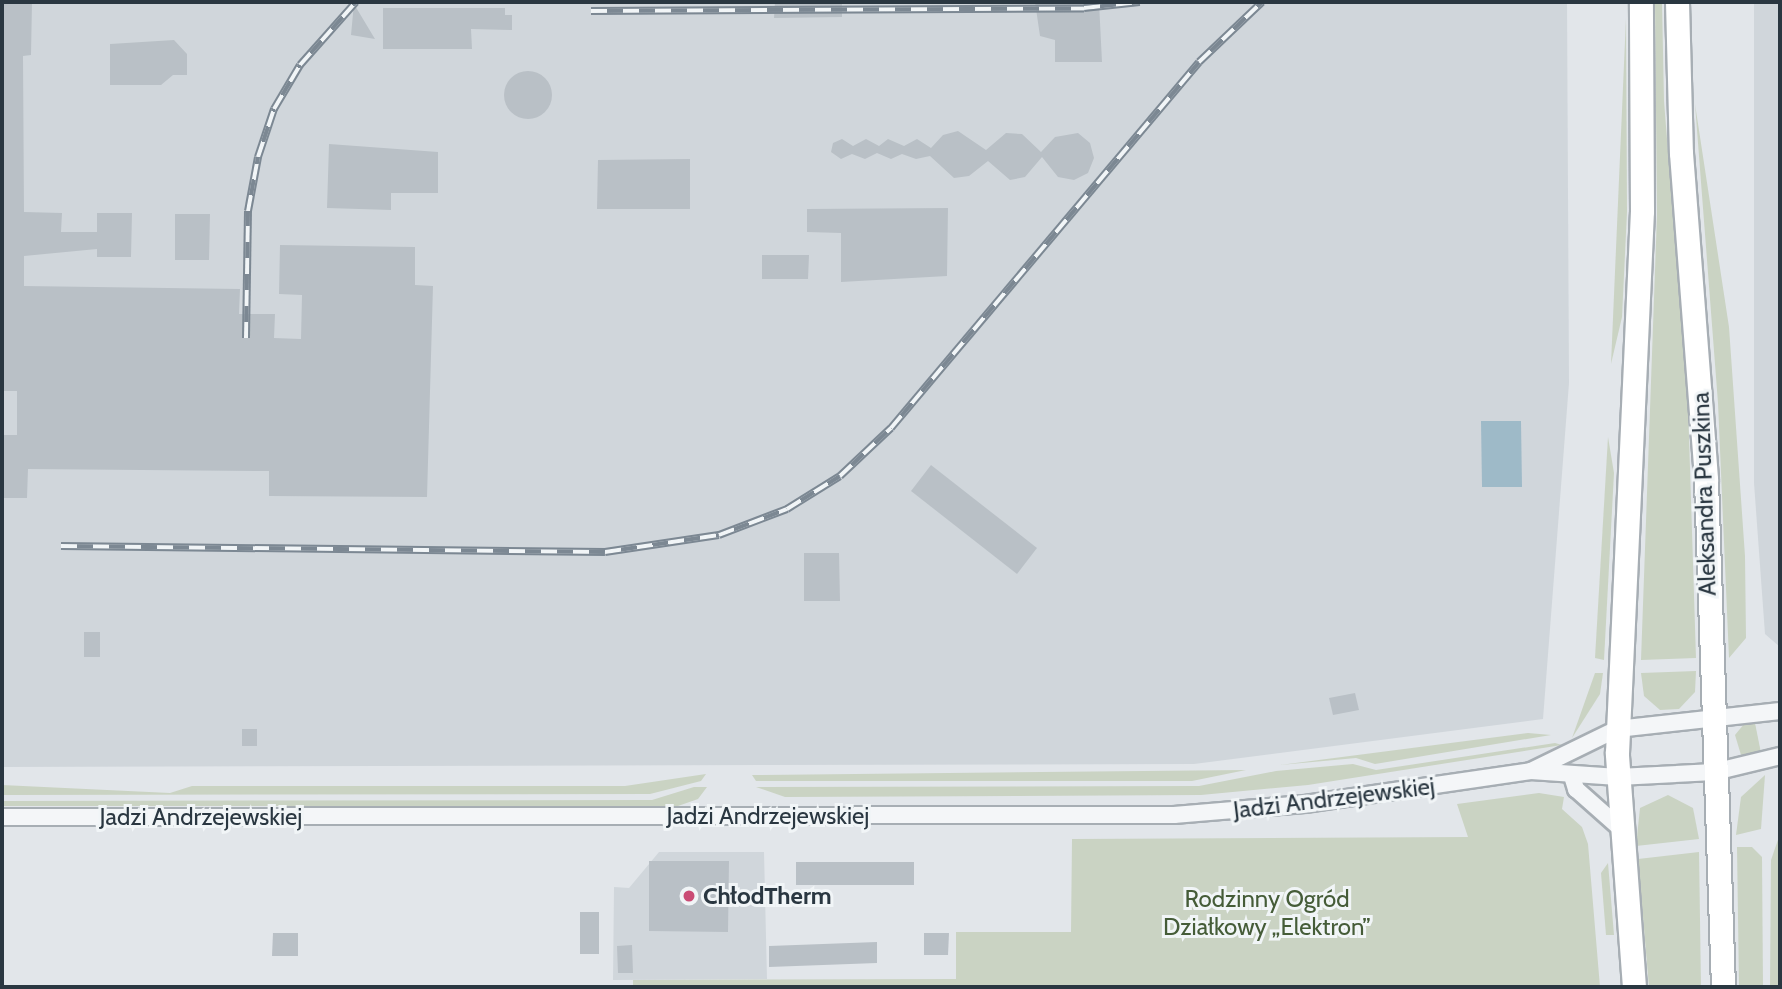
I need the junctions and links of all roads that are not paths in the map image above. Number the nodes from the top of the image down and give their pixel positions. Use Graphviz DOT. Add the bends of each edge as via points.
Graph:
graph roads {
  1 [pos="1641,2"];
  2 [pos="1677,2"];
  3 [pos="1780,711"];
  4 [pos="1712,715"];
  5 [pos="1617,729"];
  6 [pos="1780,756"];
  7 [pos="1531,771"];
  8 [pos="1714,772"];
  9 [pos="1572,776"];
  10 [pos="1618,778"];
  11 [pos="2,817"];
  12 [pos="1621,829"];
  13 [pos="1634,987"];
  14 [pos="1723,987"];
  1 -- 5 [label="main road" via="1642,211"];
  2 -- 4 [label="main road, Aleksandra Puszkina" via="1681,153 1706,480"];
  3 -- 4 [label="street, Jadzi Andrzejewskiej"];
  4 -- 5 [label="street, Jadzi Andrzejewskiej"];
  4 -- 8 [label="main road, Aleksandra Puszkina"];
  5 -- 7 [label="street, Jadzi Andrzejewskiej"];
  5 -- 10 [label="main road"];
  6 -- 8 [label="street, Jadzi Andrzejewskiej"];
  7 -- 9 [label="street, Jadzi Andrzejewskiej"];
  7 -- 11 [label="street, Jadzi Andrzejewskiej" via="1316,802 1174,815"];
  8 -- 10 [label="street, Jadzi Andrzejewskiej"];
  8 -- 14 [label="main road, Aleksandra Puszkina"];
  9 -- 10 [label="street, Jadzi Andrzejewskiej"];
  9 -- 12 [label="street" via="1576,789"];
  10 -- 12 [label="main road"];
  12 -- 13 [label="main road"];
}
